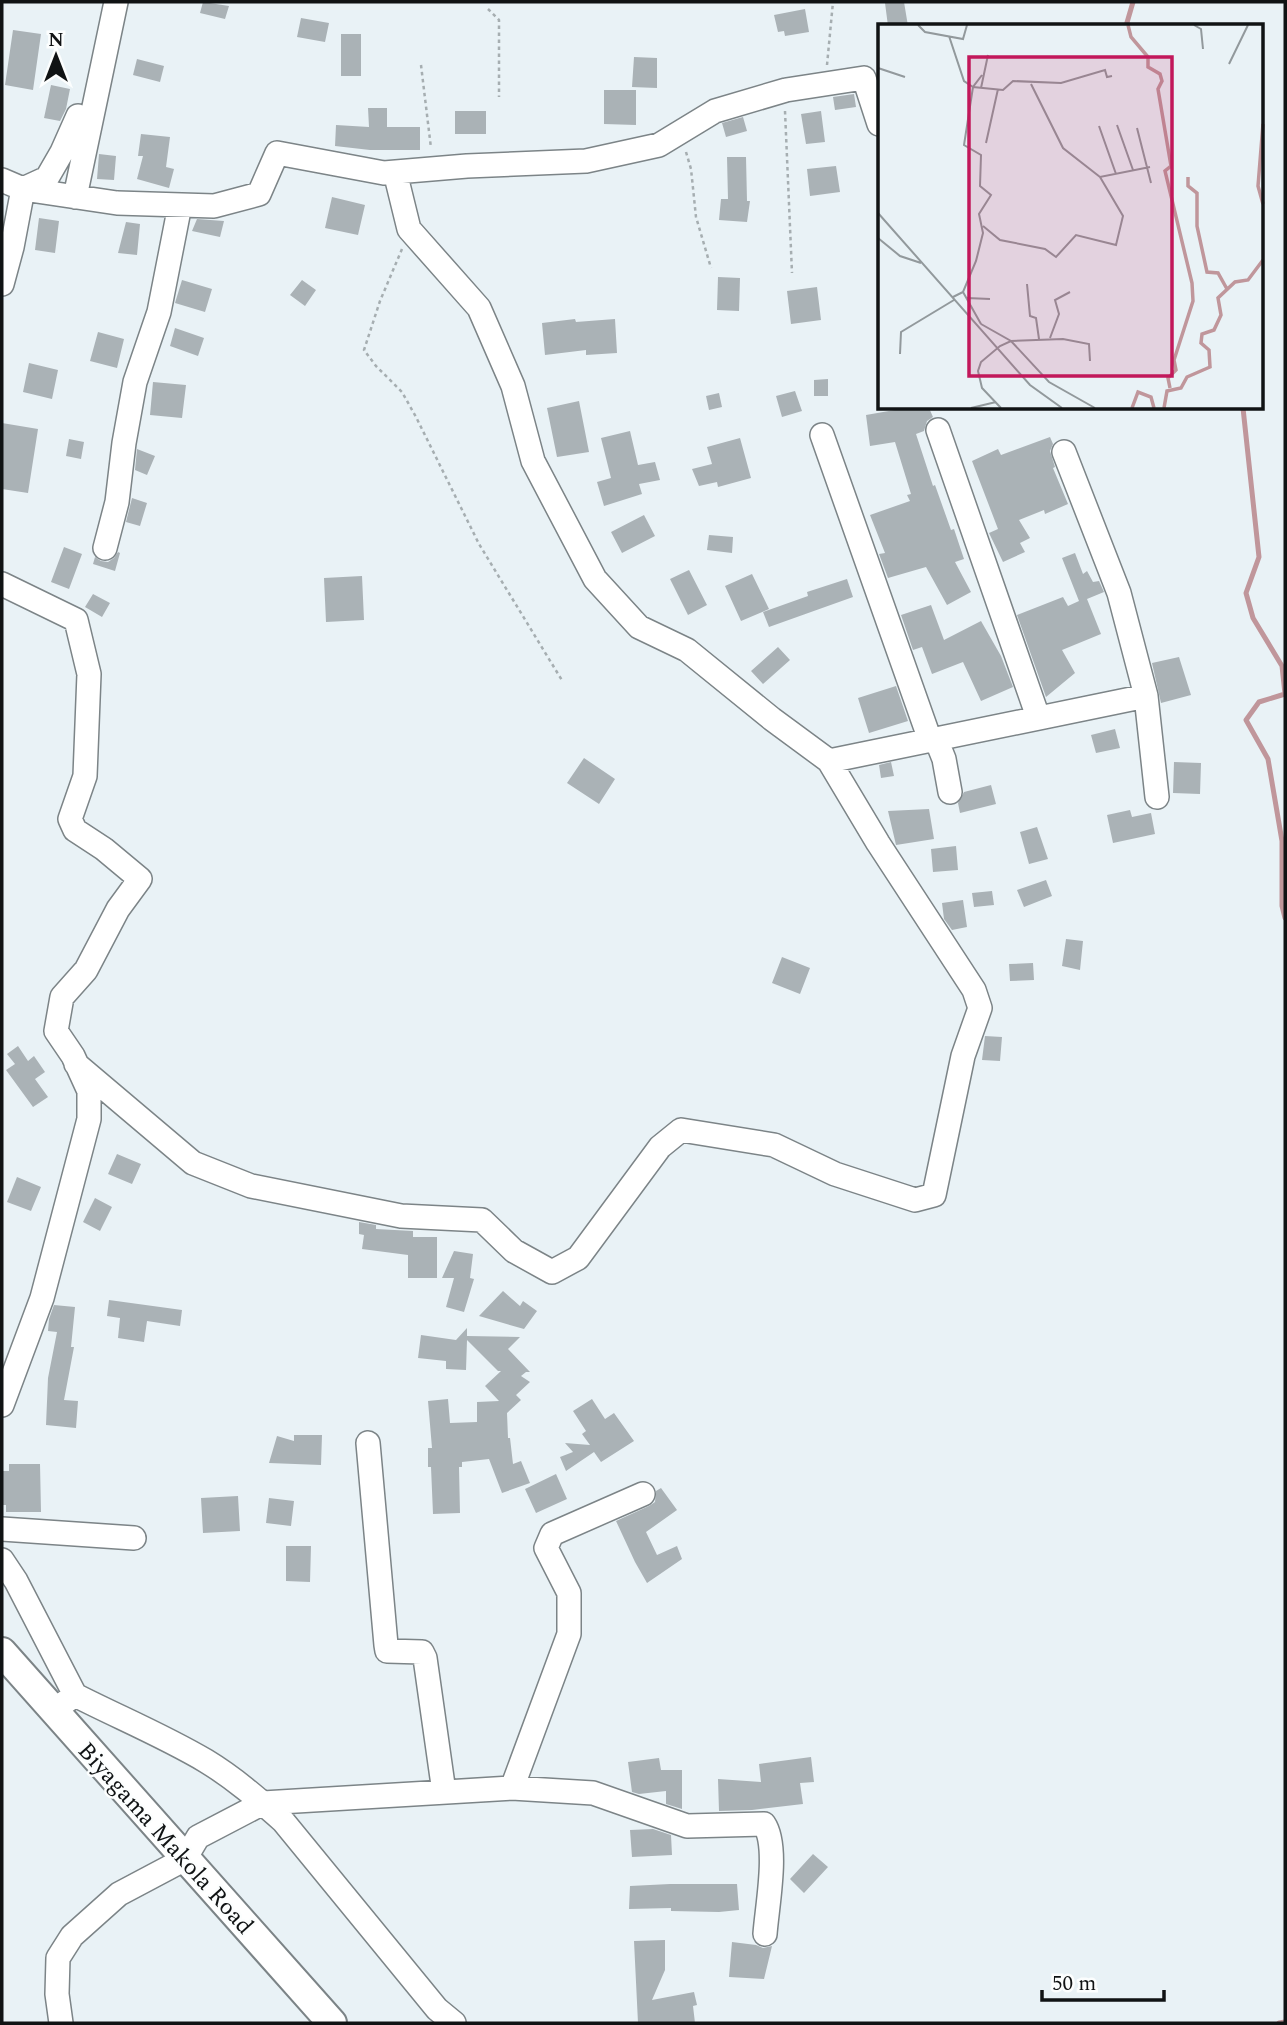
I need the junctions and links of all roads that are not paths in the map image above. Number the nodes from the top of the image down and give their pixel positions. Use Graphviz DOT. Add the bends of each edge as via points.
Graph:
graph roads {
  1 [pos="116,2"];
  2 [pos="78,116"];
  3 [pos="878,121"];
  4 [pos="395,172"];
  5 [pos="2,180"];
  6 [pos="23,189"];
  7 [pos="75,197"];
  8 [pos="180,205"];
  9 [pos="2,284"];
  10 [pos="938,430"];
  11 [pos="822,435"];
  12 [pos="1064,452"];
  13 [pos="105,548"];
  14 [pos="2,584"];
  15 [pos="1146,696"];
  16 [pos="1038,717"];
  17 [pos="933,739"];
  18 [pos="829,761"];
  19 [pos="950,792"];
  20 [pos="1157,797"];
  21 [pos="76,1064"];
  22 [pos="2,1405"];
  23 [pos="368,1443"];
  24 [pos="643,1494"];
  25 [pos="2,1529"];
  26 [pos="134,1538"];
  27 [pos="2,1560"];
  28 [pos="2,1652"];
  29 [pos="63,1703"];
  30 [pos="512,1788"];
  31 [pos="444,1792"];
  32 [pos="263,1803"];
  33 [pos="185,1859"];
  34 [pos="765,1934"];
  35 [pos="61,2023"];
  36 [pos="332,2023"];
  37 [pos="454,2023"];
  1 -- 7 [label="street"];
  2 -- 6 [label="street" via="47,177"];
  3 -- 4 [label="street" via="864,78 826,82 715,111 659,145 586,161"];
  4 -- 8 [label="street" via="277,153 259,194 214,206"];
  4 -- 18 [label="street" via="409,229 479,308 513,386 533,461 595,579 639,627 687,650"];
  5 -- 6 [label="street"];
  6 -- 7 [label="street"];
  6 -- 9 [label="street"];
  7 -- 8 [label="street"];
  8 -- 13 [label="street" via="159,312 135,382 117,502"];
  10 -- 16 [label="street"];
  11 -- 17 [label="street"];
  12 -- 15 [label="street" via="1119,593"];
  14 -- 21 [label="street" via="76,620 89,674 85,776 70,819 75,830 140,878 86,970 62,997 56,1031"];
  15 -- 16 [label="street"];
  15 -- 20 [label="street"];
  16 -- 17 [label="street"];
  17 -- 18 [label="street"];
  17 -- 19 [label="street" via="944,759"];
  18 -- 21 [label="street" via="974,990 980,1009 962,1056 934,1195 915,1200 835,1174 774,1146 681,1130 660,1147 578,1258 552,1272 514,1251 482,1220 401,1216 251,1186 193,1163"];
  21 -- 22 [label="street" via="89,1091 89,1119 42,1298"];
  23 -- 31 [label="street" via="387,1651 416,1650 425,1657"];
  24 -- 30 [label="street" via="552,1534 547,1541 546,1548 569,1592 569,1634"];
  25 -- 26 [label="street"];
  27 -- 29 [label="street" via="16,1581"];
  28 -- 29 [label="main road, Biyagama Makola Road"];
  29 -- 32 [label="street" via="204,1760"];
  29 -- 33 [label="main road, Biyagama Makola Road"];
  30 -- 31 [label="street"];
  30 -- 34 [label="street" via="593,1793 687,1826 764,1824 771,1853"];
  31 -- 32 [label="street"];
  32 -- 33 [label="street" via="198,1837"];
  32 -- 37 [label="street" via="283,1821 437,2009"];
  33 -- 35 [label="street" via="119,1894 72,1936 58,1958"];
  33 -- 36 [label="main road, Biyagama Makola Road"];
}
